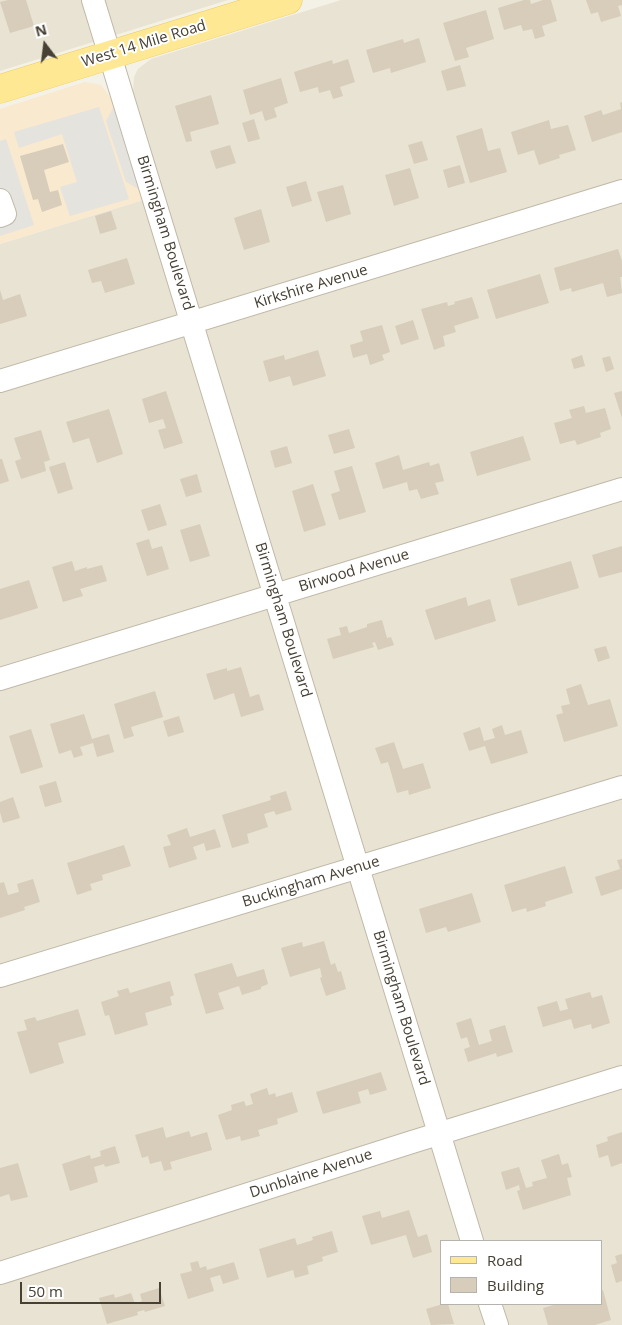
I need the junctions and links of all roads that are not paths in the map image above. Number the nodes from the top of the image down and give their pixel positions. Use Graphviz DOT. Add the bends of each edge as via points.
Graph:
graph roads {
  1 [pos="94,0"];
  2 [pos="288,0"];
  3 [pos="110,55"];
  4 [pos="0,89"];
  5 [pos="622,191"];
  6 [pos="0,200"];
  7 [pos="0,216"];
  8 [pos="192,323"];
  9 [pos="0,381"];
  10 [pos="622,489"];
  11 [pos="276,596"];
  12 [pos="0,679"];
  13 [pos="622,787"];
  14 [pos="358,867"];
  15 [pos="0,976"];
  16 [pos="622,1077"];
  17 [pos="439,1134"];
  18 [pos="472,1240"];
  19 [pos="0,1273"];
  20 [pos="490,1305"];
  21 [pos="497,1325"];
  1 -- 3 [label="street, Birmingham Boulevard"];
  2 -- 3 [label="main road, West 14 Mile Road"];
  3 -- 4 [label="main road, West 14 Mile Road"];
  3 -- 8 [label="street, Birmingham Boulevard"];
  5 -- 8 [label="street, Kirkshire Avenue"];
  6 -- 7 [label="street" via="5,214"];
  8 -- 9 [label="street, Kirkshire Avenue"];
  8 -- 11 [label="street, Birmingham Boulevard"];
  10 -- 11 [label="street, Birwood Avenue"];
  11 -- 12 [label="street, Birwood Avenue"];
  11 -- 14 [label="street, Birmingham Boulevard"];
  13 -- 14 [label="street, Buckingham Avenue"];
  14 -- 15 [label="street, Buckingham Avenue"];
  14 -- 17 [label="street, Birmingham Boulevard"];
  16 -- 17 [label="street, Dunblaine Avenue"];
  17 -- 18 [label="street, Birmingham Boulevard"];
  17 -- 19 [label="street, Dunblaine Avenue"];
  20 -- 21 [label="street"];
}
